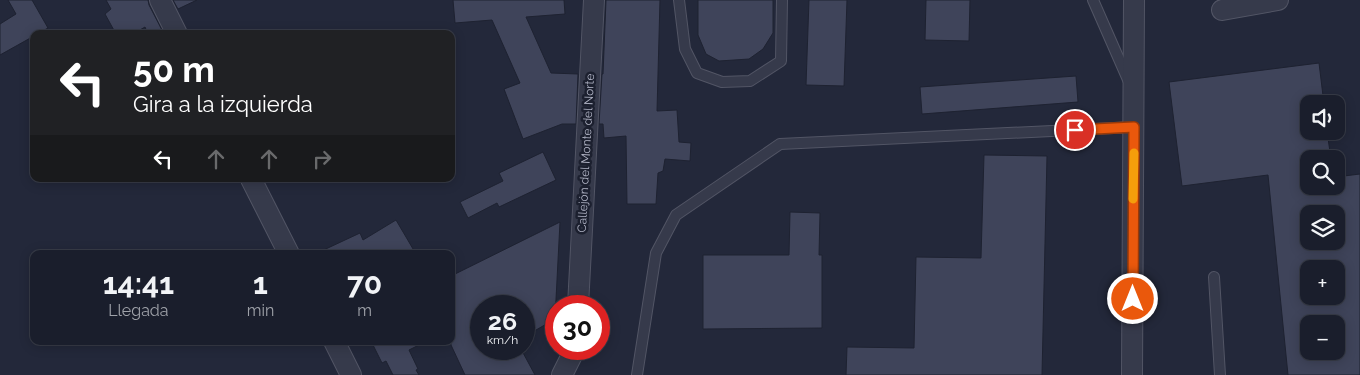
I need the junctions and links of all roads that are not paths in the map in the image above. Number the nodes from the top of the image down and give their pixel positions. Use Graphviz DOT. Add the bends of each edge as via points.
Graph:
graph roads {
  1 [pos="160,0"];
  2 [pos="594,0"];
  3 [pos="679,0"];
  4 [pos="782,0"];
  5 [pos="1093,0"];
  6 [pos="1134,0"];
  7 [pos="1278,0"];
  8 [pos="1222,10"];
  9 [pos="175,30"];
  10 [pos="1134,92"];
  11 [pos="1134,127"];
  12 [pos="253,182"];
  13 [pos="288,250"];
  14 [pos="1214,277"];
  15 [pos="579,295"];
  16 [pos="336,345"];
  17 [pos="570,360"];
  18 [pos="351,375"];
  19 [pos="562,375"];
  20 [pos="637,375"];
  21 [pos="1132,375"];
  22 [pos="1220,375"];
  1 -- 9 [label="street"];
  2 -- 15 [label="street, Callejón del Monte del Norte"];
  3 -- 4 [label="lane" via="685,49 697,74 722,82 750,81 781,61"];
  5 -- 10 [label="lane"];
  6 -- 10 [label="street"];
  7 -- 8 [label="street"];
  10 -- 11 [label="street"];
  11 -- 20 [label="lane" via="780,144 676,215 656,253"];
  11 -- 21 [label="street"];
  12 -- 13 [label="street"];
  14 -- 22 [label="lane"];
  16 -- 18 [label="street"];
  17 -- 19 [label="street"];
}
